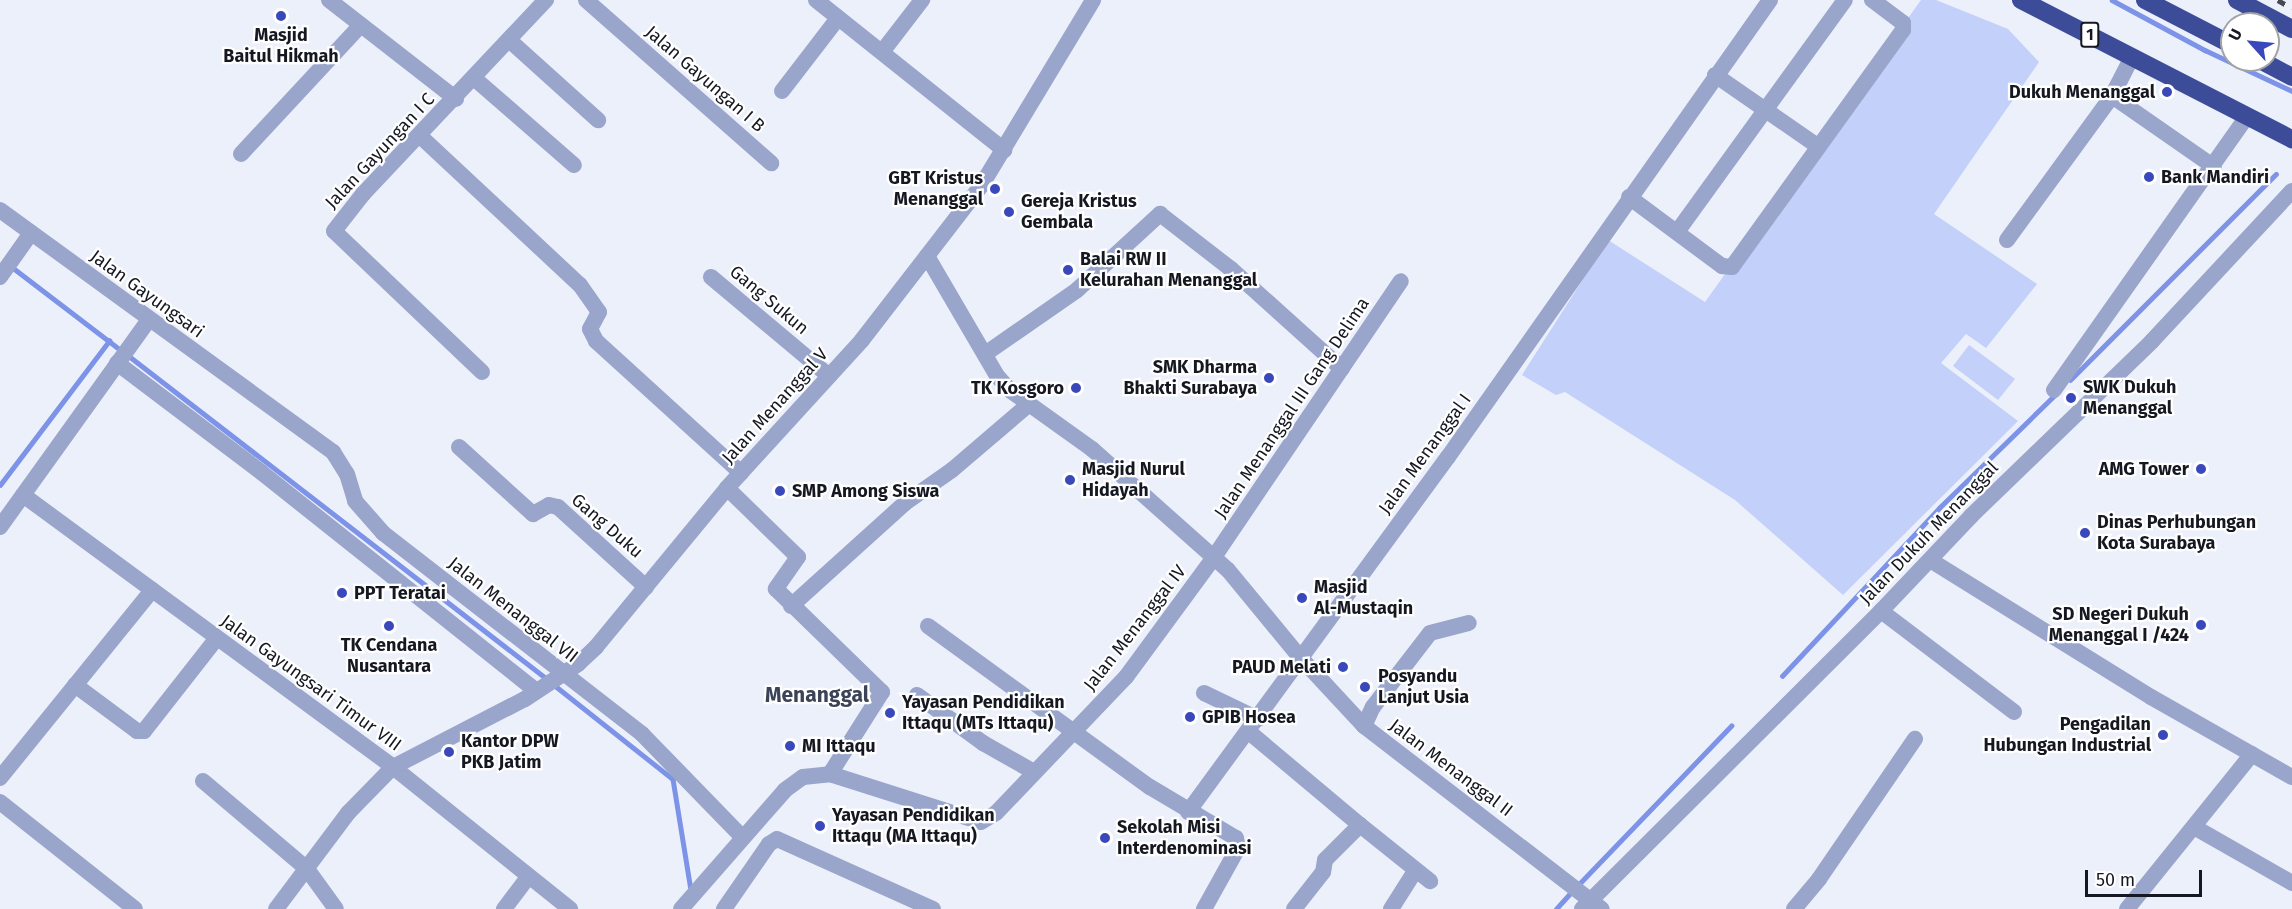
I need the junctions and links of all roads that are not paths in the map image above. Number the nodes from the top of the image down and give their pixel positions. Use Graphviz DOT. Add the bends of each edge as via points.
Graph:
graph roads {
  1 [pos="329,0"];
  2 [pos="546,0"];
  3 [pos="586,0"];
  4 [pos="816,0"];
  5 [pos="922,0"];
  6 [pos="1093,0"];
  7 [pos="1770,0"];
  8 [pos="1845,0"];
  9 [pos="1872,0"];
  10 [pos="2021,0"];
  11 [pos="2145,0"];
  12 [pos="2237,0"];
  13 [pos="838,18"];
  14 [pos="361,25"];
  15 [pos="2292,29"];
  16 [pos="2220,39"];
  17 [pos="509,40"];
  18 [pos="882,52"];
  19 [pos="2132,57"];
  20 [pos="1715,75"];
  21 [pos="475,79"];
  22 [pos="782,91"];
  23 [pos="2112,96"];
  24 [pos="456,99"];
  25 [pos="1765,110"];
  26 [pos="2247,116"];
  27 [pos="598,120"];
  28 [pos="419,135"];
  29 [pos="2292,139"];
  30 [pos="1819,147"];
  31 [pos="1004,150"];
  32 [pos="242,154"];
  33 [pos="771,163"];
  34 [pos="574,165"];
  35 [pos="2214,167"];
  36 [pos="2292,191"];
  37 [pos="1629,197"];
  38 [pos="0,210"];
  39 [pos="1677,232"];
  40 [pos="31,233"];
  41 [pos="2007,240"];
  42 [pos="927,256"];
  43 [pos="0,277"];
  44 [pos="711,277"];
  45 [pos="1401,281"];
  46 [pos="149,320"];
  47 [pos="985,354"];
  48 [pos="119,360"];
  49 [pos="1342,369"];
  50 [pos="482,372"];
  51 [pos="829,376"];
  52 [pos="2054,390"];
  53 [pos="1028,405"];
  54 [pos="273,408"];
  55 [pos="459,447"];
  56 [pos="741,473"];
  57 [pos="727,488"];
  58 [pos="23,495"];
  59 [pos="0,527"];
  60 [pos="1214,557"];
  61 [pos="1930,560"];
  62 [pos="646,587"];
  63 [pos="152,590"];
  64 [pos="791,606"];
  65 [pos="1881,612"];
  66 [pos="1469,623"];
  67 [pos="928,626"];
  68 [pos="217,638"];
  69 [pos="1299,656"];
  70 [pos="563,675"];
  71 [pos="75,685"];
  72 [pos="541,688"];
  73 [pos="1204,693"];
  74 [pos="917,695"];
  75 [pos="2014,711"];
  76 [pos="1253,726"];
  77 [pos="1364,726"];
  78 [pos="1073,733"];
  79 [pos="1915,739"];
  80 [pos="2252,754"];
  81 [pos="393,767"];
  82 [pos="1034,772"];
  83 [pos="830,774"];
  84 [pos="2292,777"];
  85 [pos="0,778"];
  86 [pos="203,781"];
  87 [pos="0,802"];
  88 [pos="1188,813"];
  89 [pos="1360,825"];
  90 [pos="2194,827"];
  91 [pos="742,837"];
  92 [pos="307,869"];
  93 [pos="1415,871"];
  94 [pos="530,876"];
  95 [pos="1430,881"];
  96 [pos="2292,883"];
  97 [pos="1588,902"];
  98 [pos="135,909"];
  99 [pos="276,909"];
  100 [pos="336,909"];
  101 [pos="504,909"];
  102 [pos="570,909"];
  103 [pos="681,909"];
  104 [pos="724,909"];
  105 [pos="933,909"];
  106 [pos="1204,909"];
  107 [pos="1294,909"];
  108 [pos="1391,909"];
  109 [pos="1794,909"];
  110 [pos="2127,909"];
  1 -- 14 [label="street"];
  2 -- 17 [label="street, Jalan Gayungan I C"];
  3 -- 33 [label="street, Jalan Gayungan I B"];
  4 -- 13 [label="street"];
  5 -- 18 [label="street"];
  6 -- 31 [label="street, Jalan Menanggal V"];
  7 -- 20 [label="street, Jalan Menanggal I"];
  8 -- 25 [label="street"];
  9 -- 30 [label="street" via="1904,26"];
  10 -- 19 [label="highway, 1"];
  11 -- 16 [label="highway"];
  12 -- 15 [label="highway"];
  13 -- 18 [label="street"];
  13 -- 22 [label="street"];
  14 -- 24 [label="street"];
  14 -- 32 [label="street"];
  17 -- 21 [label="street, Jalan Gayungan I C"];
  17 -- 27 [label="street"];
  18 -- 31 [label="street"];
  19 -- 23 [label="street"];
  19 -- 26 [label="highway, 1"];
  20 -- 25 [label="street"];
  20 -- 37 [label="street, Jalan Menanggal I"];
  21 -- 24 [label="street, Jalan Gayungan I C"];
  21 -- 34 [label="street"];
  23 -- 35 [label="street"];
  23 -- 41 [label="street"];
  24 -- 28 [label="street, Jalan Gayungan I C"];
  25 -- 30 [label="street"];
  25 -- 39 [label="street"];
  26 -- 29 [label="highway, 1"];
  26 -- 35 [label="street"];
  28 -- 50 [label="street, Jalan Gayungan I C" via="333,231"];
  28 -- 56 [label="street" via="580,285 599,312 590,329 596,341"];
  30 -- 39 [label="street" via="1732,267 1722,266"];
  31 -- 42 [label="street, Jalan Menanggal V"];
  35 -- 52 [label="street"];
  36 -- 61 [label="street, Jalan Dukuh Menanggal" via="2152,341"];
  37 -- 39 [label="street"];
  37 -- 69 [label="street, Jalan Menanggal I" via="1448,457"];
  38 -- 40 [label="street, Jalan Gayungsari"];
  40 -- 43 [label="street"];
  40 -- 46 [label="street, Jalan Gayungsari"];
  42 -- 47 [label="street, Jalan Menanggal II"];
  42 -- 51 [label="street, Jalan Menanggal V"];
  44 -- 51 [label="street, Gang Sukun"];
  45 -- 49 [label="street, Jalan Menanggal III Gang Delima"];
  46 -- 48 [label="street"];
  46 -- 54 [label="street, Jalan Gayungsari"];
  47 -- 49 [label="street" via="1077,290 1160,214 1231,269"];
  47 -- 53 [label="street, Jalan Menanggal II" via="997,376"];
  48 -- 58 [label="street"];
  48 -- 72 [label="street"];
  49 -- 60 [label="street, Jalan Menanggal III Gang Delima"];
  51 -- 56 [label="street, Jalan Menanggal V"];
  53 -- 60 [label="street, Jalan Menanggal II" via="1092,449"];
  53 -- 64 [label="street" via="952,470 905,503"];
  54 -- 70 [label="street, Jalan Menanggal VII" via="333,452 347,474 359,507 383,533"];
  55 -- 62 [label="street, Gang Duku" via="533,514 549,505 558,507"];
  56 -- 57 [label="street, Jalan Menanggal V"];
  57 -- 62 [label="street, Jalan Menanggal V"];
  57 -- 64 [label="street" via="798,557 776,585"];
  58 -- 59 [label="street"];
  58 -- 63 [label="street, Jalan Gayungsari Timur VIII"];
  60 -- 69 [label="street, Jalan Menanggal II"];
  60 -- 78 [label="street, Jalan Menanggal IV" via="1126,677"];
  61 -- 65 [label="street, Jalan Dukuh Menanggal"];
  61 -- 80 [label="street" via="2151,697"];
  62 -- 70 [label="street, Jalan Menanggal V" via="596,647"];
  63 -- 68 [label="street, Jalan Gayungsari Timur VIII"];
  63 -- 71 [label="street"];
  64 -- 83 [label="street" via="882,692"];
  65 -- 75 [label="street"];
  65 -- 97 [label="street, Jalan Dukuh Menanggal"];
  66 -- 77 [label="street" via="1430,633 1373,707"];
  67 -- 78 [label="street"];
  68 -- 71 [label="street" via="144,731 137,731"];
  68 -- 81 [label="street, Jalan Gayungsari Timur VIII"];
  69 -- 76 [label="street, Jalan Menanggal I"];
  69 -- 77 [label="street, Jalan Menanggal II"];
  70 -- 72 [label="street, Jalan Menanggal V"];
  70 -- 91 [label="street, Jalan Menanggal VII" via="650,742"];
  71 -- 85 [label="street"];
  72 -- 81 [label="street, Jalan Menanggal V"];
  73 -- 76 [label="street"];
  74 -- 82 [label="street" via="983,743"];
  76 -- 88 [label="street, Jalan Menanggal I"];
  76 -- 89 [label="street"];
  77 -- 97 [label="street, Jalan Menanggal II" via="1562,876"];
  78 -- 82 [label="street, Jalan Menanggal IV"];
  78 -- 88 [label="street"];
  79 -- 109 [label="street" via="1820,879"];
  80 -- 84 [label="street"];
  80 -- 90 [label="street"];
  81 -- 92 [label="street, Jalan Menanggal V" via="354,806"];
  81 -- 94 [label="street, Jalan Gayungsari Timur VIII"];
  82 -- 83 [label="street, Jalan Menanggal IV" via="996,813 981,822"];
  83 -- 91 [label="street" via="803,777"];
  86 -- 92 [label="street"];
  87 -- 98 [label="street"];
  88 -- 106 [label="street" via="1239,843"];
  89 -- 93 [label="street"];
  89 -- 107 [label="street" via="1325,860 1323,872"];
  90 -- 96 [label="street"];
  90 -- 110 [label="street"];
  91 -- 103 [label="street"];
  92 -- 99 [label="street, Jalan Menanggal V"];
  92 -- 100 [label="street"];
  93 -- 95 [label="street"];
  93 -- 108 [label="street"];
  94 -- 101 [label="street"];
  94 -- 102 [label="street, Jalan Gayungsari Timur VIII"];
  104 -- 105 [label="street" via="775,840"];
}
